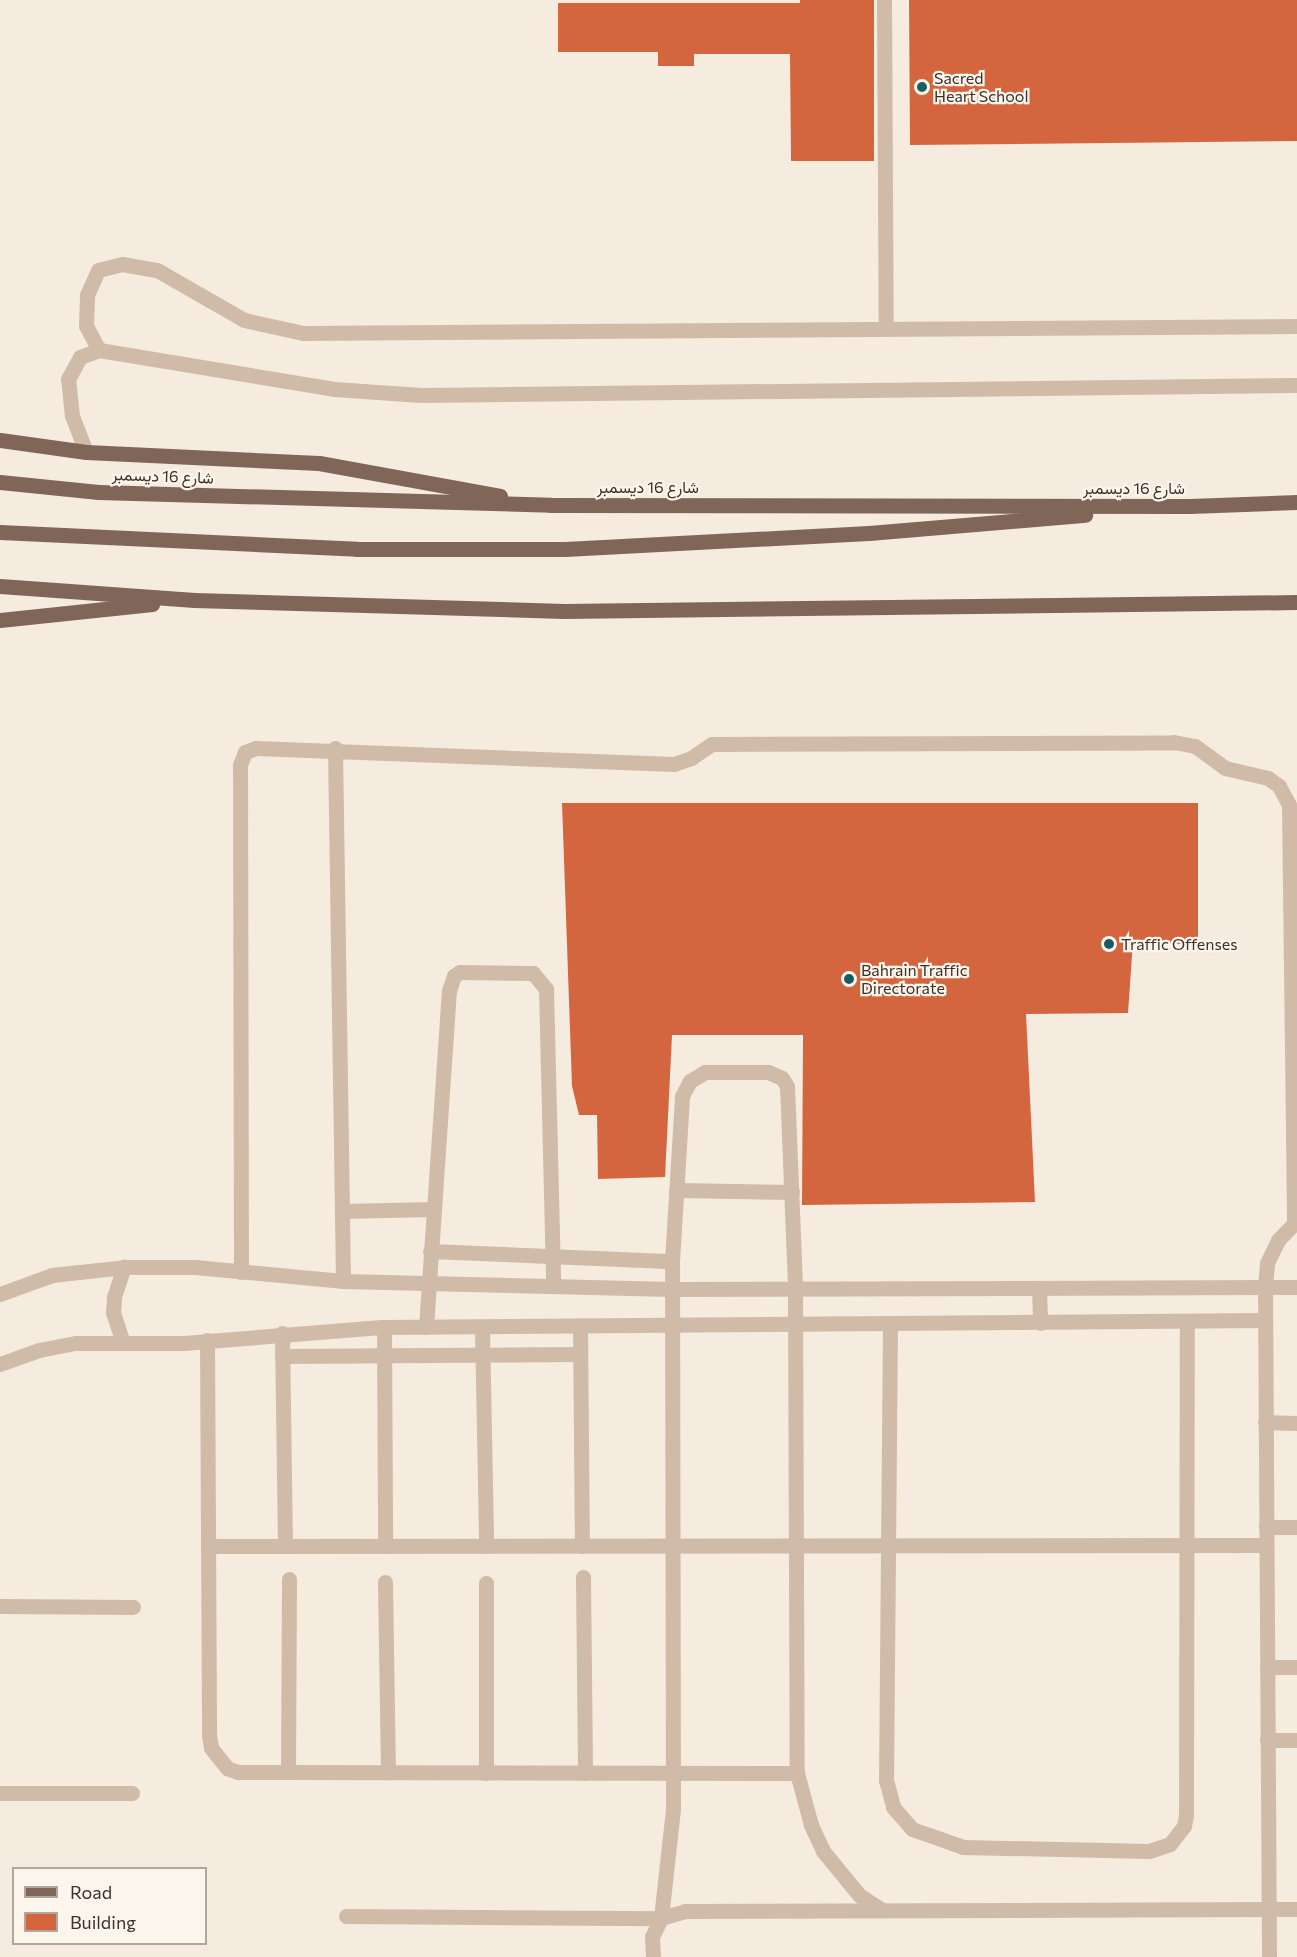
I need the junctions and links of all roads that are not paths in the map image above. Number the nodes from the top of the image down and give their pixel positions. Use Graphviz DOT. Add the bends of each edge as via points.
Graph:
graph roads {
  1 [pos="884,0"];
  2 [pos="1297,326"];
  3 [pos="886,329"];
  4 [pos="99,350"];
  5 [pos="1297,385"];
  6 [pos="0,440"];
  7 [pos="86,452"];
  8 [pos="0,482"];
  9 [pos="1297,502"];
  10 [pos="551,505"];
  11 [pos="1190,506"];
  12 [pos="0,532"];
  13 [pos="0,586"];
  14 [pos="1297,592"];
  15 [pos="194,600"];
  16 [pos="1276,602"];
  17 [pos="1297,602"];
  18 [pos="0,620"];
  19 [pos="335,748"];
  20 [pos="676,1190"];
  21 [pos="792,1192"];
  22 [pos="433,1209"];
  23 [pos="342,1211"];
  24 [pos="1296,1221"];
  25 [pos="430,1251"];
  26 [pos="554,1254"];
  27 [pos="672,1261"];
  28 [pos="124,1267"];
  29 [pos="241,1272"];
  30 [pos="343,1281"];
  31 [pos="428,1284"];
  32 [pos="553,1286"];
  33 [pos="1265,1287"];
  34 [pos="1297,1287"];
  35 [pos="672,1289"];
  36 [pos="795,1289"];
  37 [pos="1039,1289"];
  38 [pos="0,1294"];
  39 [pos="1264,1320"];
  40 [pos="1187,1321"];
  41 [pos="1040,1323"];
  42 [pos="890,1324"];
  43 [pos="580,1326"];
  44 [pos="672,1326"];
  45 [pos="796,1326"];
  46 [pos="384,1327"];
  47 [pos="426,1327"];
  48 [pos="482,1328"];
  49 [pos="282,1333"];
  50 [pos="207,1340"];
  51 [pos="123,1343"];
  52 [pos="483,1354"];
  53 [pos="580,1354"];
  54 [pos="385,1355"];
  55 [pos="282,1356"];
  56 [pos="0,1364"];
  57 [pos="1265,1422"];
  58 [pos="1297,1423"];
  59 [pos="1266,1527"];
  60 [pos="1297,1527"];
  61 [pos="1187,1545"];
  62 [pos="1266,1545"];
  63 [pos="208,1546"];
  64 [pos="285,1546"];
  65 [pos="385,1546"];
  66 [pos="486,1546"];
  67 [pos="582,1546"];
  68 [pos="672,1546"];
  69 [pos="798,1546"];
  70 [pos="891,1546"];
  71 [pos="583,1578"];
  72 [pos="289,1579"];
  73 [pos="385,1582"];
  74 [pos="486,1583"];
  75 [pos="0,1606"];
  76 [pos="133,1607"];
  77 [pos="1268,1667"];
  78 [pos="1297,1667"];
  79 [pos="1268,1740"];
  80 [pos="1297,1740"];
  81 [pos="288,1773"];
  82 [pos="388,1773"];
  83 [pos="486,1773"];
  84 [pos="585,1773"];
  85 [pos="673,1773"];
  86 [pos="797,1773"];
  87 [pos="0,1793"];
  88 [pos="132,1793"];
  89 [pos="1269,1909"];
  90 [pos="1297,1909"];
  91 [pos="882,1910"];
  92 [pos="346,1916"];
  93 [pos="661,1918"];
  94 [pos="653,1957"];
  95 [pos="1269,1957"];
  1 -- 3 [label="street"];
  2 -- 3 [label="street"];
  3 -- 4 [label="street" via="303,333 244,320 157,270 122,264 98,270 87,295 86,326"];
  4 -- 5 [label="street" via="334,389 421,395"];
  4 -- 7 [label="street" via="80,357 68,379 72,416"];
  6 -- 7 [label="main road"];
  7 -- 10 [label="main road" via="319,463"];
  8 -- 10 [label="main road, شارع 16 ديسمبر" via="98,492"];
  9 -- 11 [label="main road, شارع 16 ديسمبر"];
  10 -- 11 [label="main road, شارع 16 ديسمبر"];
  11 -- 12 [label="main road" via="870,532 565,549 357,549"];
  13 -- 15 [label="main road"];
  14 -- 16 [label="main road"];
  15 -- 16 [label="main road" via="564,611"];
  15 -- 18 [label="main road"];
  16 -- 17 [label="main road"];
  19 -- 23 [label="street"];
  19 -- 24 [label="street" via="375,755 674,764 712,744 1174,742 1195,746 1225,768 1268,778 1279,786 1289,805"];
  19 -- 29 [label="street" via="256,748 245,752 242,758"];
  20 -- 21 [label="street"];
  20 -- 21 [label="street" via="684,1088 705,1072 768,1072 782,1078 787,1086"];
  20 -- 27 [label="street"];
  21 -- 36 [label="street"];
  22 -- 23 [label="street"];
  22 -- 25 [label="street"];
  22 -- 26 [label="street" via="450,984 454,976 467,970 533,974 546,989"];
  23 -- 30 [label="street"];
  24 -- 33 [label="street" via="1278,1240 1268,1263"];
  25 -- 26 [label="street"];
  25 -- 31 [label="street"];
  26 -- 27 [label="street"];
  26 -- 32 [label="street"];
  27 -- 35 [label="street"];
  28 -- 29 [label="street"];
  28 -- 38 [label="street" via="52,1275"];
  28 -- 51 [label="street" via="113,1312"];
  29 -- 30 [label="street"];
  30 -- 31 [label="street"];
  31 -- 32 [label="street"];
  31 -- 47 [label="street"];
  32 -- 35 [label="street"];
  33 -- 34 [label="street"];
  33 -- 37 [label="street"];
  33 -- 39 [label="street"];
  35 -- 36 [label="street"];
  35 -- 44 [label="street"];
  36 -- 37 [label="street"];
  36 -- 45 [label="street"];
  37 -- 41 [label="street"];
  39 -- 40 [label="street"];
  39 -- 57 [label="street"];
  40 -- 41 [label="street"];
  40 -- 61 [label="street"];
  41 -- 42 [label="street"];
  42 -- 45 [label="street"];
  42 -- 70 [label="street"];
  43 -- 44 [label="street"];
  43 -- 48 [label="street"];
  43 -- 53 [label="street"];
  44 -- 45 [label="street"];
  44 -- 68 [label="street"];
  45 -- 69 [label="street"];
  46 -- 47 [label="street"];
  46 -- 49 [label="street"];
  46 -- 54 [label="street"];
  47 -- 48 [label="street"];
  48 -- 52 [label="street"];
  49 -- 50 [label="street"];
  49 -- 55 [label="street"];
  50 -- 51 [label="street"];
  50 -- 63 [label="street"];
  51 -- 56 [label="street" via="76,1343 39,1350"];
  52 -- 53 [label="street"];
  52 -- 54 [label="street"];
  52 -- 66 [label="street"];
  53 -- 67 [label="street"];
  54 -- 55 [label="street"];
  54 -- 65 [label="street"];
  55 -- 64 [label="street"];
  57 -- 58 [label="street"];
  57 -- 59 [label="street"];
  59 -- 60 [label="street"];
  59 -- 62 [label="street"];
  61 -- 62 [label="street"];
  61 -- 70 [label="street"];
  61 -- 70 [label="street" via="1186,1815 1184,1826 1170,1844 1149,1851 963,1846 927,1836 901,1819 888,1794 886,1780"];
  62 -- 77 [label="street"];
  63 -- 64 [label="street"];
  63 -- 81 [label="street" via="211,1748 218,1760 238,1772"];
  64 -- 65 [label="street"];
  65 -- 66 [label="street"];
  66 -- 67 [label="street"];
  67 -- 68 [label="street"];
  68 -- 69 [label="street"];
  68 -- 85 [label="street"];
  69 -- 70 [label="street"];
  69 -- 86 [label="street"];
  71 -- 84 [label="street"];
  72 -- 81 [label="street"];
  73 -- 82 [label="street"];
  74 -- 83 [label="street"];
  75 -- 76 [label="street"];
  77 -- 78 [label="street"];
  77 -- 79 [label="street"];
  79 -- 80 [label="street"];
  79 -- 89 [label="street"];
  81 -- 82 [label="street"];
  82 -- 83 [label="street"];
  83 -- 84 [label="street"];
  84 -- 85 [label="street"];
  85 -- 86 [label="street"];
  85 -- 93 [label="street" via="672,1846"];
  86 -- 91 [label="street" via="811,1825 823,1851 859,1895"];
  87 -- 88 [label="street"];
  89 -- 90 [label="street"];
  89 -- 91 [label="street"];
  89 -- 95 [label="street"];
  91 -- 93 [label="street" via="686,1911"];
  92 -- 93 [label="street"];
  93 -- 94 [label="street" via="652,1937"];
}
